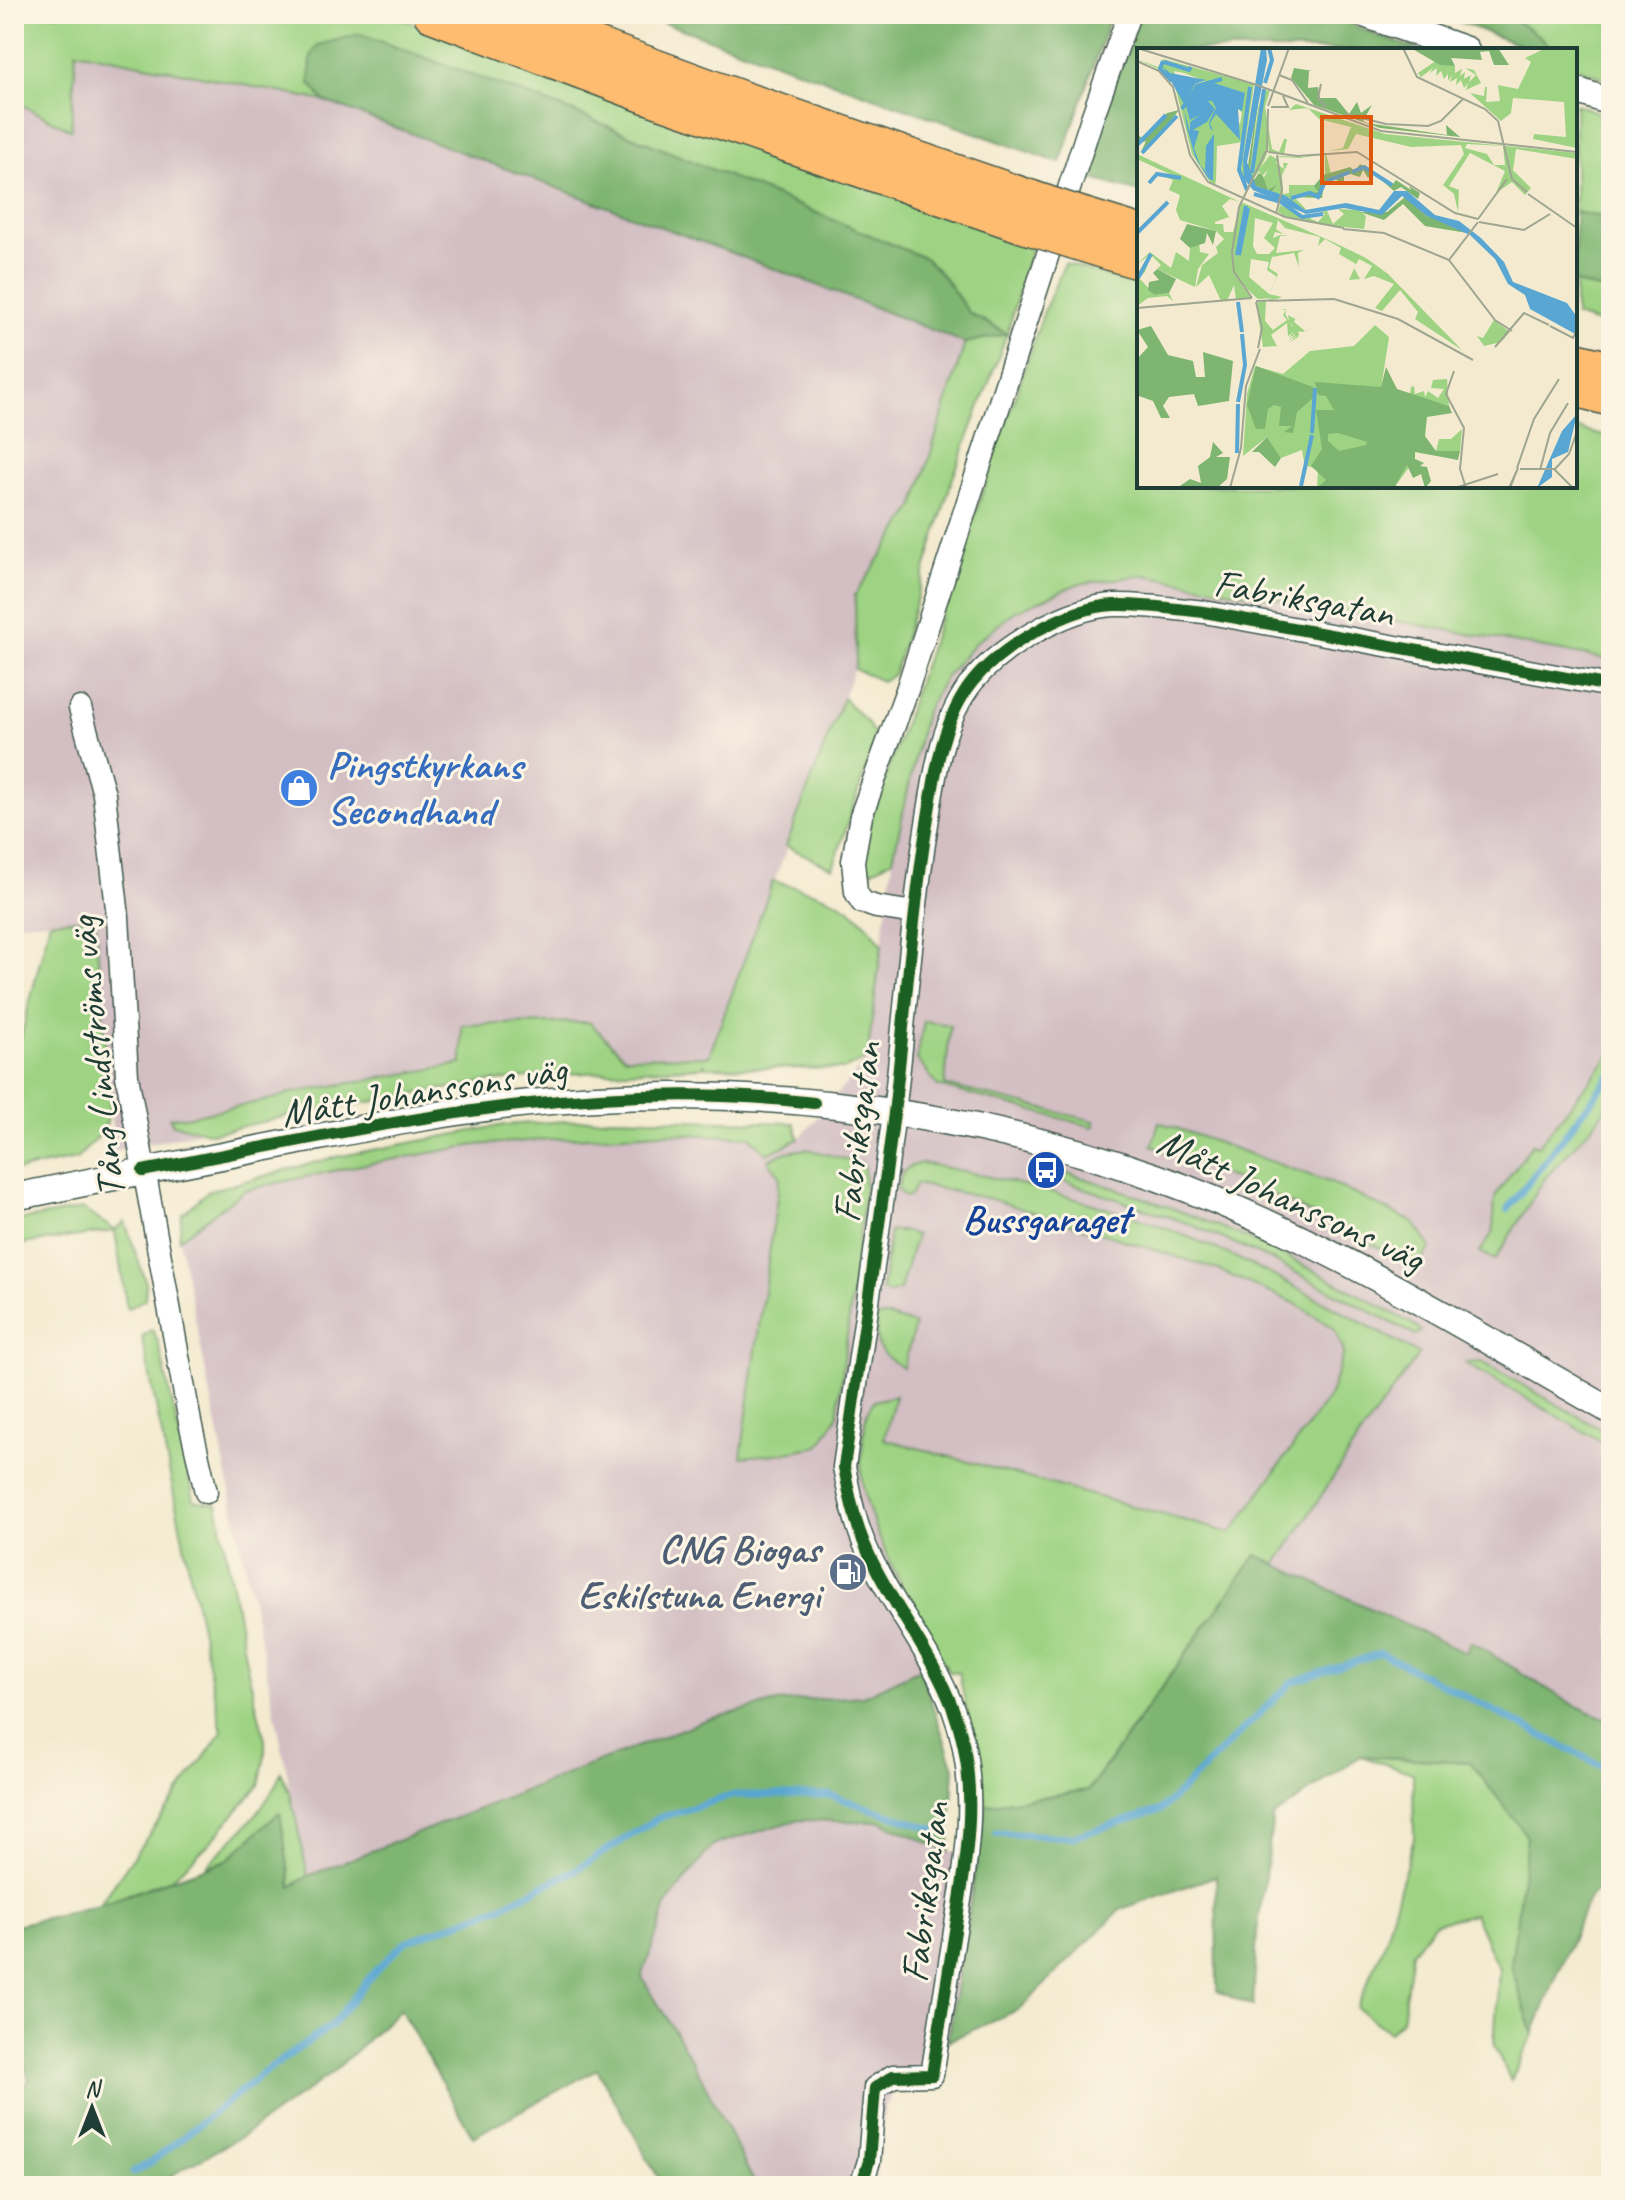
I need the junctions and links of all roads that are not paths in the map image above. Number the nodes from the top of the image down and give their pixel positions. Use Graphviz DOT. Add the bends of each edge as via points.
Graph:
graph roads {
  1 [pos="432,14"];
  2 [pos="509,14"];
  3 [pos="1129,14"];
  4 [pos="1364,14"];
  5 [pos="1460,48"];
  6 [pos="1577,91"];
  7 [pos="1611,102"];
  8 [pos="1028,212"];
  9 [pos="1079,228"];
  10 [pos="1137,233"];
  11 [pos="1137,260"];
  12 [pos="1577,362"];
  13 [pos="1611,370"];
  14 [pos="1577,389"];
  15 [pos="1611,398"];
  16 [pos="1611,686"];
  17 [pos="80,708"];
  18 [pos="915,913"];
  19 [pos="894,1114"];
  20 [pos="143,1171"];
  21 [pos="14,1197"];
  22 [pos="1611,1411"];
  23 [pos="206,1492"];
  24 [pos="861,2186"];
  1 -- 8 [label="highway" via="659,100"];
  2 -- 8 [label="highway"];
  3 -- 18 [label="street" via="861,816 853,861 856,892 862,902 876,907"];
  4 -- 5 [label="street"];
  6 -- 7 [label="street"];
  8 -- 9 [label="highway, bridge"];
  9 -- 10 [label="highway"];
  9 -- 11 [label="highway"];
  12 -- 13 [label="highway"];
  14 -- 15 [label="highway"];
  16 -- 18 [label="street, Fabriksgatan" via="1204,612 1138,605 1084,611 1016,644 974,680 961,699 934,782"];
  17 -- 20 [label="street, Tång Lindströms väg" via="104,794 127,1076"];
  18 -- 19 [label="street, Fabriksgatan"];
  19 -- 20 [label="street, Mått Johanssons väg" via="727,1097 573,1100 442,1114"];
  19 -- 22 [label="street, Mått Johanssons väg" via="1078,1154 1231,1207 1373,1276"];
  19 -- 24 [label="street, Fabriksgatan" via="844,1467 864,1544 961,1729 970,1798 968,1851 932,2075 893,2076 875,2088 869,2161"];
  20 -- 21 [label="street, Mått Johanssons väg"];
  20 -- 23 [label="street, Tång Lindströms väg"];
}
